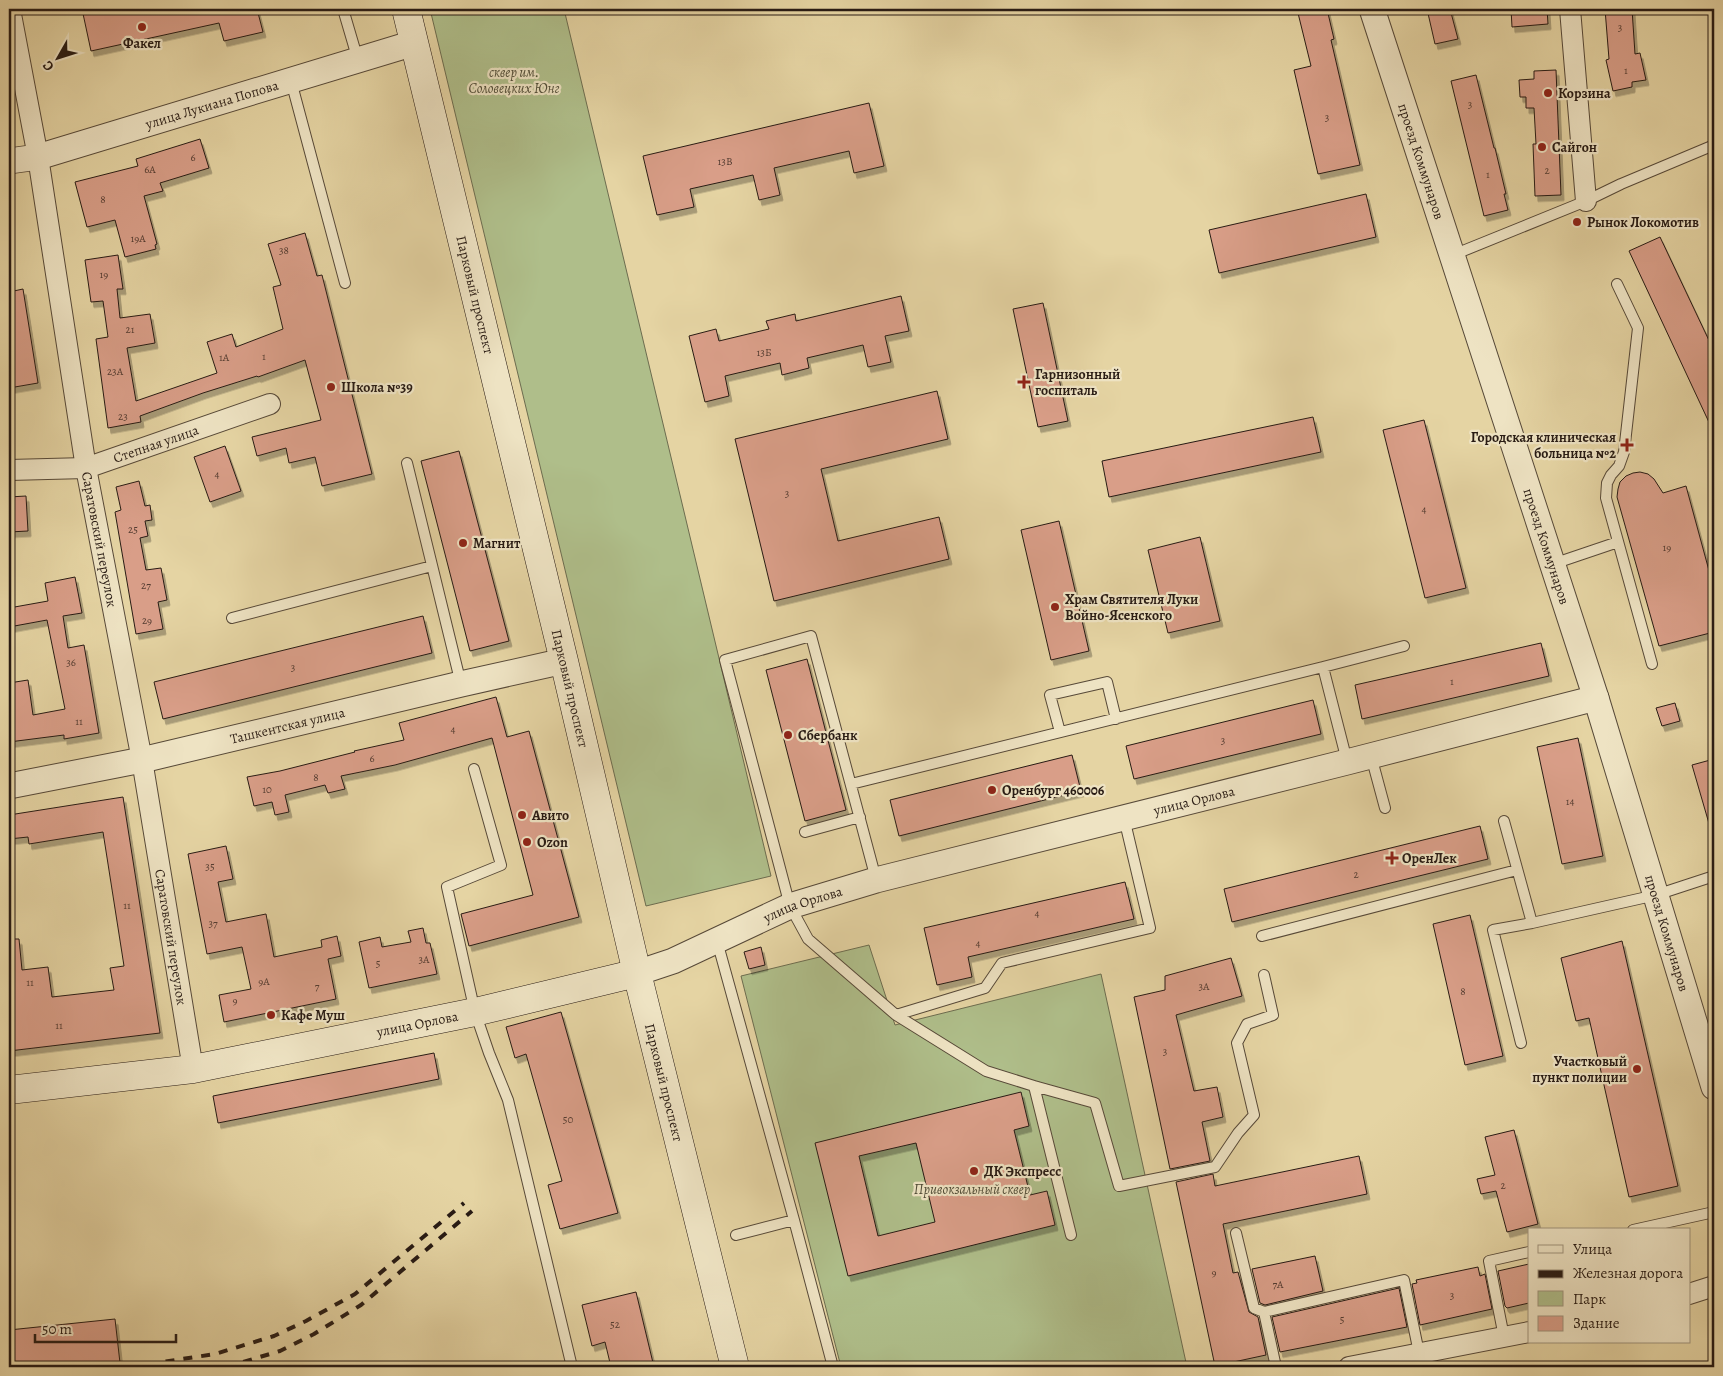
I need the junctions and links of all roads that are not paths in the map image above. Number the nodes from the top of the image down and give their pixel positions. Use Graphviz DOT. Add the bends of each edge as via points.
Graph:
graph roads {
  1 [pos="10,9"];
  2 [pos="343,9"];
  3 [pos="406,9"];
  4 [pos="1372,9"];
  5 [pos="1570,9"];
  6 [pos="414,43"];
  7 [pos="358,60"];
  8 [pos="291,80"];
  9 [pos="1714,145"];
  10 [pos="38,157"];
  11 [pos="9,161"];
  12 [pos="1586,201"];
  13 [pos="1452,255"];
  14 [pos="345,283"];
  15 [pos="1617,284"];
  16 [pos="270,404"];
  17 [pos="407,463"];
  18 [pos="86,468"];
  19 [pos="9,470"];
  20 [pos="1618,542"];
  21 [pos="1552,564"];
  22 [pos="432,566"];
  23 [pos="232,618"];
  24 [pos="1404,646"];
  25 [pos="564,661"];
  26 [pos="1652,664"];
  27 [pos="1323,667"];
  28 [pos="461,684"];
  29 [pos="1596,698"];
  30 [pos="1116,718"];
  31 [pos="1060,732"];
  32 [pos="1371,756"];
  33 [pos="142,760"];
  34 [pos="1347,762"];
  35 [pos="474,769"];
  36 [pos="852,784"];
  37 [pos="9,786"];
  38 [pos="1385,808"];
  39 [pos="860,817"];
  40 [pos="1124,817"];
  41 [pos="1504,821"];
  42 [pos="805,832"];
  43 [pos="1517,870"];
  44 [pos="1714,876"];
  45 [pos="876,880"];
  46 [pos="1656,895"];
  47 [pos="790,906"];
  48 [pos="1532,923"];
  49 [pos="1262,936"];
  50 [pos="716,940"];
  51 [pos="637,973"];
  52 [pos="1264,975"];
  53 [pos="475,1012"];
  54 [pos="896,1016"];
  55 [pos="1521,1043"];
  56 [pos="193,1069"];
  57 [pos="1034,1086"];
  58 [pos="1714,1087"];
  59 [pos="9,1090"];
  60 [pos="1714,1212"];
  61 [pos="794,1220"];
  62 [pos="1642,1228"];
  63 [pos="1236,1233"];
  64 [pos="736,1235"];
  65 [pos="1071,1235"];
  66 [pos="1528,1252"];
  67 [pos="1714,1286"];
  68 [pos="1690,1294"];
  69 [pos="1264,1312"];
  70 [pos="1528,1332"];
  71 [pos="1504,1337"];
  72 [pos="1419,1353"];
  73 [pos="572,1367"];
  74 [pos="735,1367"];
  75 [pos="832,1367"];
  76 [pos="1276,1367"];
  77 [pos="1349,1367"];
  1 -- 10 [label="street, Саратовский переулок"];
  2 -- 7 [label="lane"];
  3 -- 6 [label="main road, Парковый проспект"];
  4 -- 13 [label="street, проезд Коммунаров"];
  5 -- 12 [label="street"];
  6 -- 7 [label="street, улица Лукиана Попова"];
  6 -- 25 [label="main road, Парковый проспект"];
  7 -- 8 [label="street, улица Лукиана Попова"];
  8 -- 10 [label="street, улица Лукиана Попова"];
  8 -- 14 [label="lane"];
  9 -- 12 [label="lane"];
  10 -- 11 [label="street, улица Лукиана Попова"];
  10 -- 18 [label="street, Саратовский переулок"];
  12 -- 13 [label="lane"];
  13 -- 21 [label="street, проезд Коммунаров"];
  15 -- 20 [label="lane" via="1638,328 1624,452 1607,483 1606,498"];
  16 -- 18 [label="street, Степная улица"];
  17 -- 22 [label="lane"];
  18 -- 19 [label="street, Степная улица"];
  18 -- 33 [label="street, Саратовский переулок"];
  20 -- 21 [label="lane"];
  20 -- 26 [label="lane"];
  21 -- 29 [label="street, проезд Коммунаров"];
  22 -- 23 [label="lane"];
  22 -- 28 [label="lane"];
  24 -- 27 [label="lane"];
  25 -- 28 [label="street, Ташкентская улица"];
  25 -- 51 [label="main road, Парковый проспект"];
  27 -- 30 [label="lane"];
  27 -- 34 [label="lane"];
  28 -- 33 [label="street, Ташкентская улица"];
  29 -- 32 [label="street, улица Орлова"];
  29 -- 46 [label="street, проезд Коммунаров"];
  30 -- 31 [label="lane"];
  30 -- 31 [label="lane" via="1107,682 1050,695"];
  31 -- 36 [label="lane"];
  32 -- 34 [label="street, улица Орлова"];
  32 -- 38 [label="lane"];
  33 -- 37 [label="street, Ташкентская улица"];
  33 -- 56 [label="street, Саратовский переулок"];
  34 -- 40 [label="street, улица Орлова"];
  35 -- 53 [label="lane" via="501,865 447,886"];
  36 -- 39 [label="lane"];
  36 -- 47 [label="lane" via="811,636 725,660"];
  39 -- 42 [label="lane"];
  39 -- 45 [label="lane"];
  40 -- 45 [label="street, улица Орлова"];
  40 -- 54 [label="lane" via="1150,928 1002,963 985,988"];
  41 -- 43 [label="lane"];
  43 -- 48 [label="lane"];
  43 -- 49 [label="lane"];
  44 -- 46 [label="lane"];
  45 -- 47 [label="street, улица Орлова"];
  46 -- 48 [label="lane"];
  46 -- 58 [label="street, проезд Коммунаров"];
  47 -- 50 [label="street, улица Орлова"];
  47 -- 54 [label="lane" via="808,939"];
  48 -- 55 [label="lane" via="1493,930"];
  50 -- 51 [label="street, улица Орлова" via="673,961"];
  50 -- 61 [label="lane"];
  51 -- 53 [label="main road, улица Орлова"];
  51 -- 74 [label="main road, Парковый проспект"];
  52 -- 57 [label="lane" via="1274,1015 1248,1024 1238,1043 1254,1115 1215,1167 1119,1186 1095,1103"];
  53 -- 56 [label="main road, улица Орлова"];
  53 -- 73 [label="lane" via="508,1100"];
  54 -- 57 [label="lane" via="986,1071"];
  56 -- 59 [label="main road, улица Орлова"];
  57 -- 65 [label="lane"];
  60 -- 62 [label="lane"];
  61 -- 64 [label="lane"];
  61 -- 75 [label="lane"];
  63 -- 69 [label="lane" via="1254,1308"];
  66 -- 71 [label="lane" via="1490,1261"];
  67 -- 68 [label="street"];
  69 -- 72 [label="lane" via="1404,1280"];
  69 -- 76 [label="lane"];
  70 -- 71 [label="street"];
  71 -- 72 [label="street"];
  72 -- 77 [label="street"];
}
